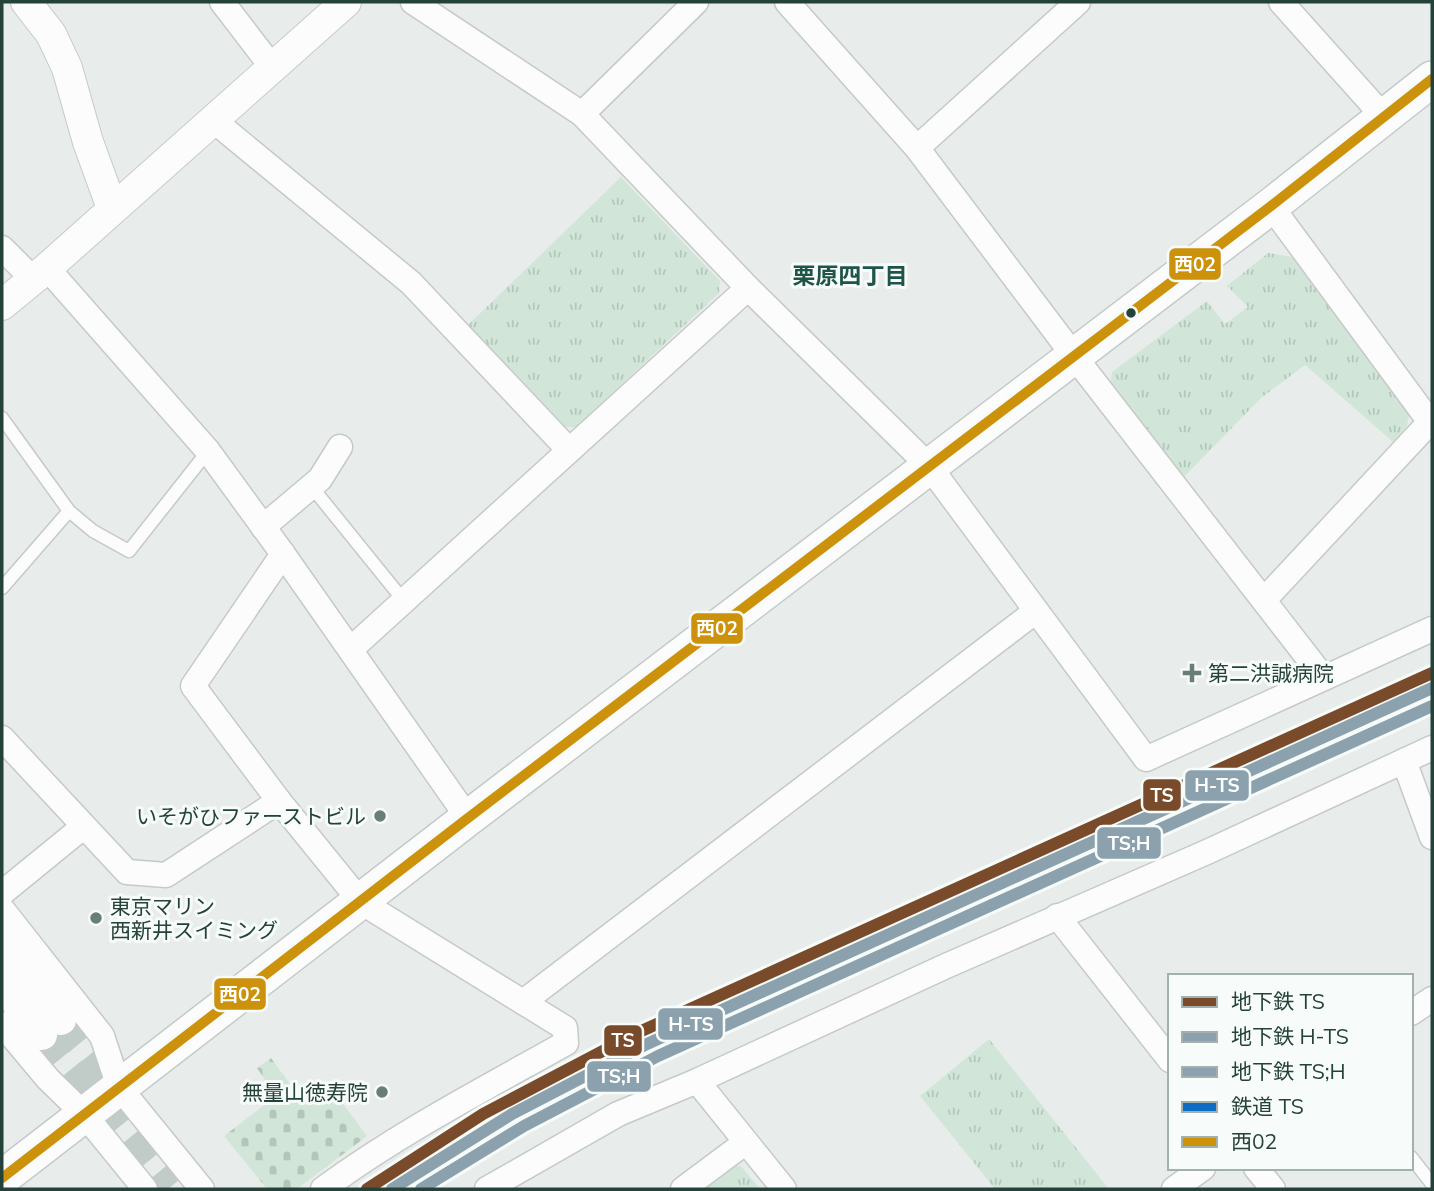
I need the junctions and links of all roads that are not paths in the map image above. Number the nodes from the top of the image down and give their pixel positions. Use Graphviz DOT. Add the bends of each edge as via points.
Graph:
graph roads {
  1 [pos="26,2"];
  2 [pos="222,2"];
  3 [pos="346,2"];
  4 [pos="413,2"];
  5 [pos="696,2"];
  6 [pos="787,2"];
  7 [pos="1078,2"];
  8 [pos="1281,2"];
  9 [pos="272,67"];
  10 [pos="1432,79"];
  11 [pos="583,114"];
  12 [pos="1384,116"];
  13 [pos="213,120"];
  14 [pos="917,148"];
  15 [pos="1271,206"];
  16 [pos="112,208"];
  17 [pos="2,248"];
  18 [pos="40,274"];
  19 [pos="748,288"];
  20 [pos="2,305"];
  21 [pos="1074,356"];
  22 [pos="2,418"];
  23 [pos="340,447"];
  24 [pos="569,450"];
  25 [pos="208,451"];
  26 [pos="929,466"];
  27 [pos="311,486"];
  28 [pos="69,511"];
  29 [pos="263,527"];
  30 [pos="284,554"];
  31 [pos="2,588"];
  32 [pos="1264,600"];
  33 [pos="404,601"];
  34 [pos="1036,611"];
  35 [pos="1432,629"];
  36 [pos="351,649"];
  37 [pos="1323,677"];
  38 [pos="2,738"];
  39 [pos="1432,748"];
  40 [pos="1404,761"];
  41 [pos="279,801"];
  42 [pos="468,818"];
  43 [pos="83,827"];
  44 [pos="1432,837"];
  45 [pos="2,893"];
  46 [pos="361,902"];
  47 [pos="2,909"];
  48 [pos="1057,916"];
  49 [pos="2,945"];
  50 [pos="2,984"];
  51 [pos="1432,999"];
  52 [pos="523,1002"];
  53 [pos="1413,1012"];
  54 [pos="2,1024"];
  55 [pos="1168,1057"];
  56 [pos="697,1081"];
  57 [pos="119,1087"];
  58 [pos="84,1114"];
  59 [pos="746,1142"];
  60 [pos="1413,1160"];
  61 [pos="1200,1170"];
  62 [pos="1258,1170"];
  63 [pos="2,1178"];
  64 [pos="1432,1184"];
  65 [pos="145,1189"];
  66 [pos="202,1189"];
  67 [pos="323,1189"];
  68 [pos="487,1189"];
  69 [pos="683,1189"];
  70 [pos="784,1189"];
  71 [pos="1174,1189"];
  72 [pos="1273,1189"];
  1 -- 16 [label="street" via="51,34 68,68"];
  2 -- 9 [label="street"];
  3 -- 9 [label="street"];
  4 -- 11 [label="street"];
  5 -- 11 [label="street"];
  6 -- 14 [label="street"];
  7 -- 14 [label="street"];
  8 -- 12 [label="street"];
  9 -- 13 [label="street"];
  10 -- 12 [label="main road"];
  11 -- 19 [label="street"];
  12 -- 15 [label="main road"];
  13 -- 16 [label="street"];
  13 -- 24 [label="street" via="411,283"];
  14 -- 21 [label="street"];
  15 -- 21 [label="main road"];
  15 -- 32 [label="street" via="1430,422"];
  16 -- 18 [label="street"];
  17 -- 18 [label="street"];
  18 -- 20 [label="street"];
  18 -- 25 [label="street"];
  19 -- 24 [label="street"];
  19 -- 26 [label="street"];
  21 -- 26 [label="main road"];
  21 -- 32 [label="street"];
  22 -- 28 [label="lane"];
  23 -- 27 [label="street"];
  24 -- 33 [label="street"];
  25 -- 28 [label="lane" via="128,551"];
  25 -- 29 [label="street"];
  26 -- 34 [label="street"];
  26 -- 42 [label="main road"];
  27 -- 29 [label="street"];
  27 -- 33 [label="lane"];
  28 -- 31 [label="lane"];
  29 -- 30 [label="street"];
  30 -- 36 [label="street"];
  30 -- 41 [label="street" via="193,686"];
  32 -- 37 [label="street"];
  33 -- 36 [label="street"];
  34 -- 37 [label="street" via="1146,758"];
  34 -- 52 [label="street"];
  35 -- 37 [label="street"];
  36 -- 42 [label="street"];
  38 -- 43 [label="street"];
  39 -- 40 [label="street"];
  40 -- 44 [label="street"];
  40 -- 48 [label="street"];
  41 -- 43 [label="street" via="166,875 127,872"];
  41 -- 46 [label="street"];
  42 -- 46 [label="main road"];
  43 -- 45 [label="street"];
  46 -- 52 [label="street"];
  46 -- 57 [label="main road"];
  47 -- 57 [label="street" via="102,1036"];
  48 -- 55 [label="street"];
  48 -- 56 [label="street"];
  49 -- 50 [label="street" via="52,1027"];
  51 -- 53 [label="street"];
  52 -- 67 [label="street" via="565,1028 566,1043 432,1118"];
  54 -- 58 [label="street"];
  56 -- 59 [label="street"];
  56 -- 68 [label="street" via="618,1114"];
  57 -- 58 [label="main road"];
  57 -- 66 [label="street"];
  58 -- 63 [label="main road"];
  58 -- 65 [label="street"];
  59 -- 69 [label="street"];
  59 -- 70 [label="street"];
  60 -- 64 [label="lane"];
  61 -- 71 [label="street"];
  62 -- 72 [label="street"];
}
